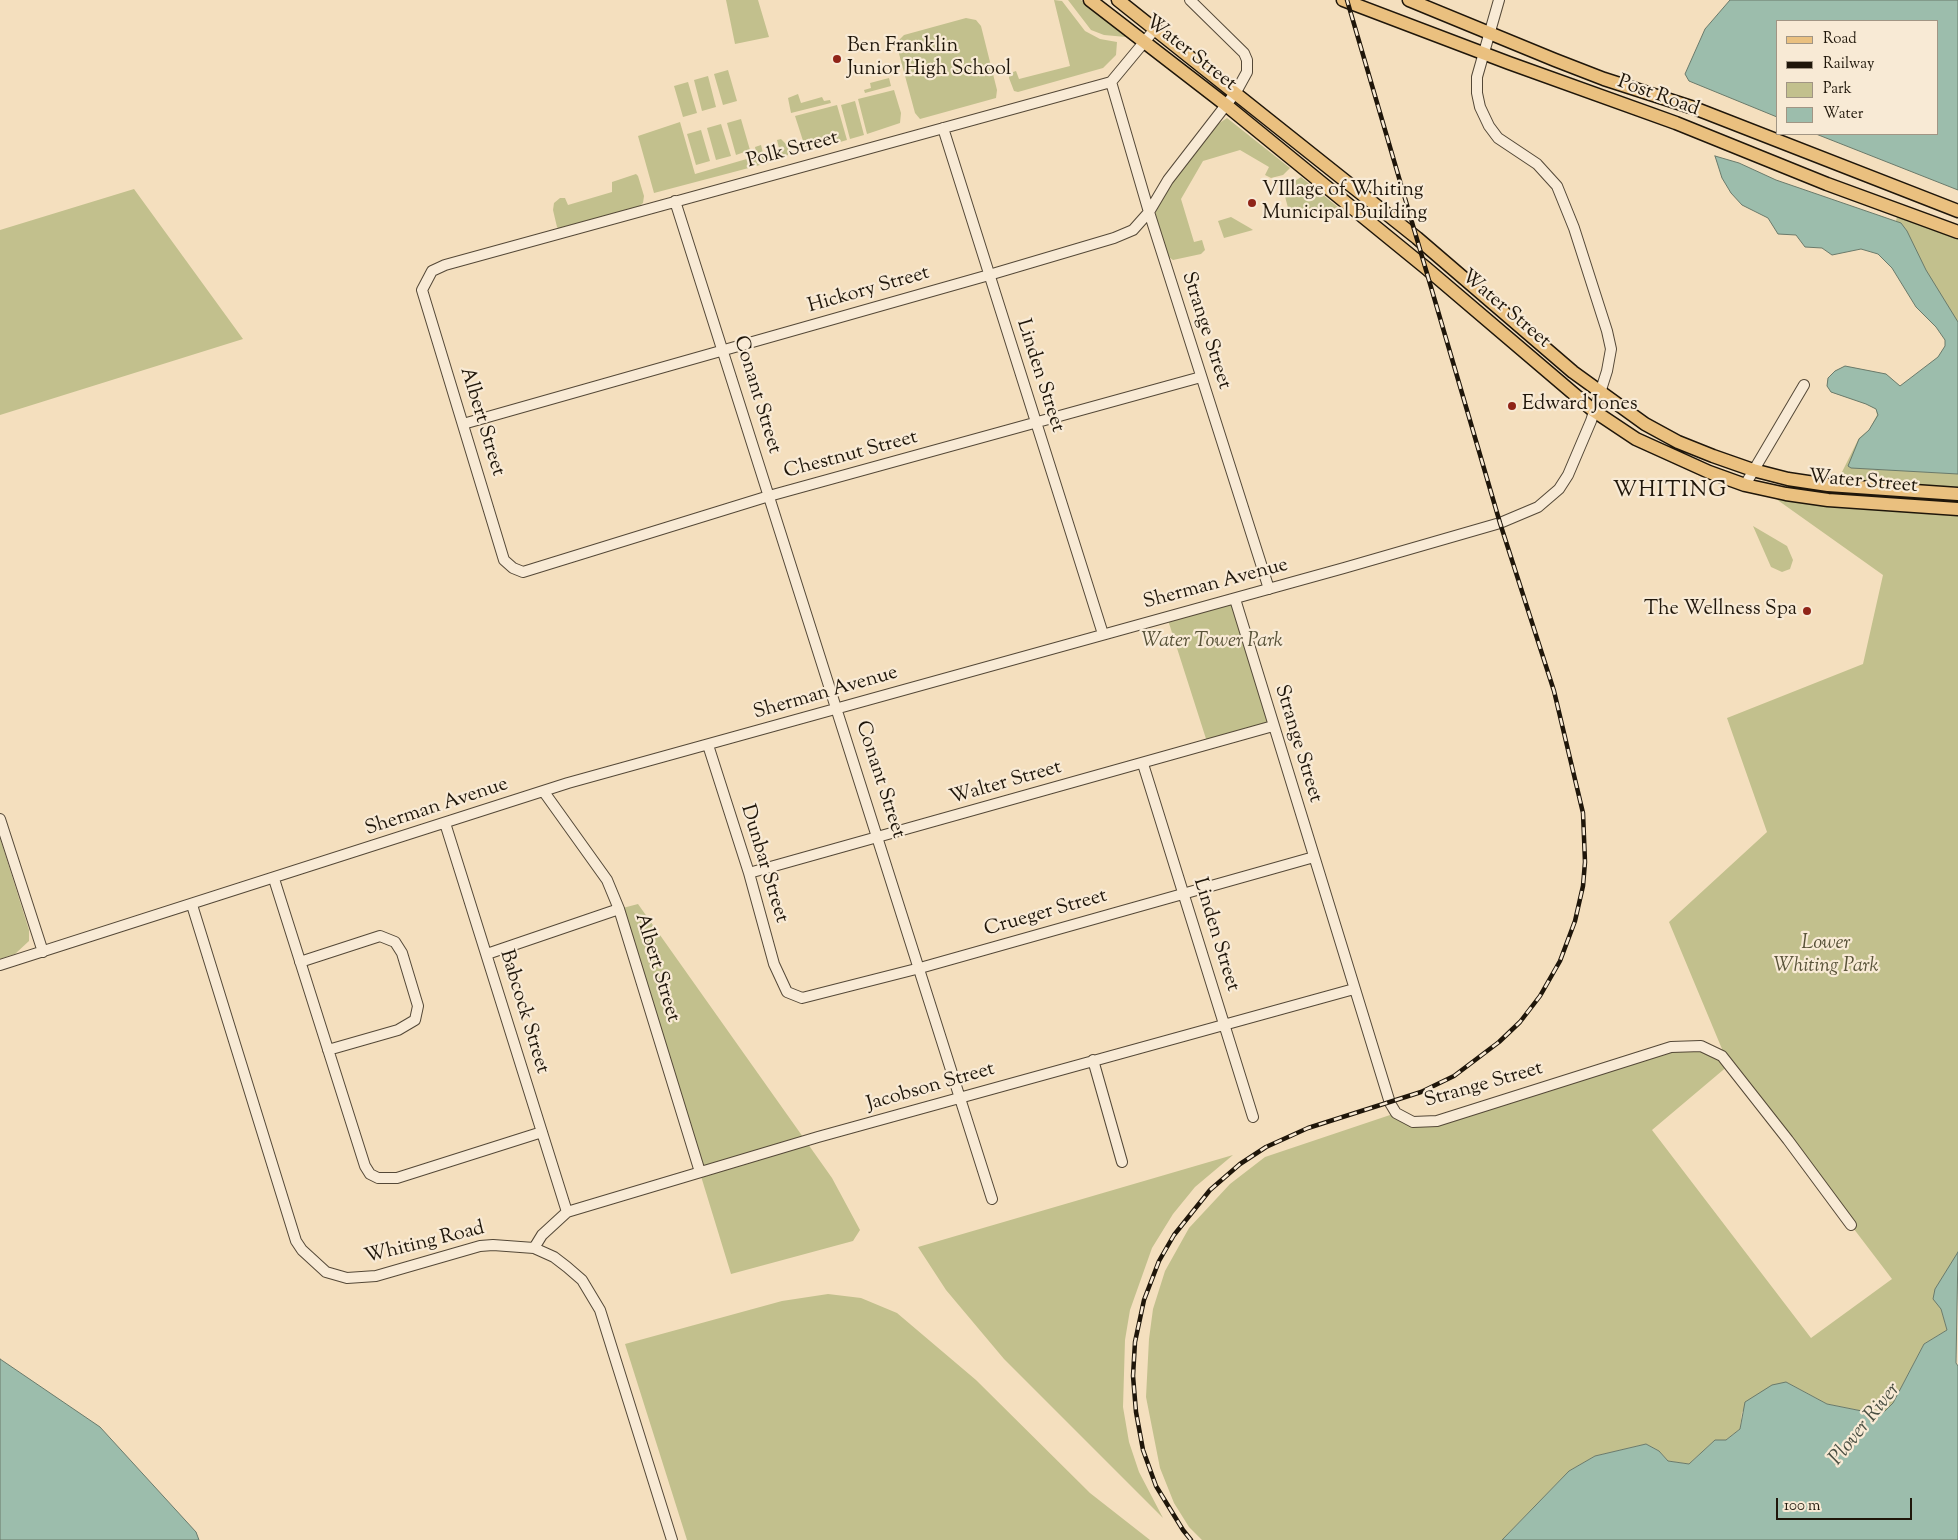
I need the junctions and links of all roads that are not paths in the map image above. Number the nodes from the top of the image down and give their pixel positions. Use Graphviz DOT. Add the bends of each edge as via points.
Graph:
graph roads {
  1 [pos="1090,0"];
  2 [pos="1118,0"];
  3 [pos="1190,0"];
  4 [pos="1344,0"];
  5 [pos="1409,0"];
  6 [pos="1499,0"];
  7 [pos="1155,29"];
  8 [pos="1490,35"];
  9 [pos="1145,42"];
  10 [pos="1484,53"];
  11 [pos="1111,82"];
  12 [pos="1236,92"];
  13 [pos="1226,106"];
  14 [pos="943,128"];
  15 [pos="675,201"];
  16 [pos="1958,211"];
  17 [pos="1150,212"];
  18 [pos="1958,232"];
  19 [pos="989,275"];
  20 [pos="424,282"];
  21 [pos="724,350"];
  22 [pos="1201,377"];
  23 [pos="1804,385"];
  24 [pos="1599,392"];
  25 [pos="1594,411"];
  26 [pos="1036,423"];
  27 [pos="463,424"];
  28 [pos="1753,470"];
  29 [pos="1745,485"];
  30 [pos="1958,494"];
  31 [pos="769,496"];
  32 [pos="1958,509"];
  33 [pos="512,568"];
  34 [pos="1269,589"];
  35 [pos="1234,599"];
  36 [pos="1103,634"];
  37 [pos="837,709"];
  38 [pos="1273,726"];
  39 [pos="708,745"];
  40 [pos="1143,764"];
  41 [pos="544,792"];
  42 [pos="0,819"];
  43 [pos="445,823"];
  44 [pos="879,838"];
  45 [pos="1314,857"];
  46 [pos="749,874"];
  47 [pos="274,879"];
  48 [pos="1183,893"];
  49 [pos="192,906"];
  50 [pos="619,909"];
  51 [pos="43,952"];
  52 [pos="487,954"];
  53 [pos="300,962"];
  54 [pos="0,965"];
  55 [pos="920,968"];
  56 [pos="1354,989"];
  57 [pos="787,992"];
  58 [pos="1224,1024"];
  59 [pos="328,1050"];
  60 [pos="1093,1060"];
  61 [pos="961,1098"];
  62 [pos="1253,1117"];
  63 [pos="542,1132"];
  64 [pos="1122,1162"];
  65 [pos="700,1172"];
  66 [pos="992,1199"];
  67 [pos="567,1212"];
  68 [pos="1851,1226"];
  69 [pos="534,1248"];
  70 [pos="672,1540"];
  1 -- 9 [label="main road, Water Street"];
  2 -- 7 [label="main road, Water Street"];
  3 -- 12 [label="street, Hickory Street" via="1246,56 1248,72"];
  4 -- 10 [label="main road, Post Road"];
  5 -- 8 [label="main road, Post Road"];
  6 -- 8 [label="street, Sherman Avenue"];
  7 -- 9 [label="street"];
  7 -- 12 [label="main road, Water Street"];
  8 -- 10 [label="street, Sherman Avenue"];
  8 -- 16 [label="main road, Post Road" via="1604,79 1694,108"];
  9 -- 11 [label="street"];
  9 -- 13 [label="main road, Water Street"];
  10 -- 18 [label="main road, Post Road"];
  10 -- 24 [label="street, Sherman Avenue" via="1477,93 1489,126 1498,138 1537,164 1550,177 1561,194 1574,228 1610,342 1610,362"];
  11 -- 14 [label="street, Polk Street"];
  11 -- 17 [label="street, Strange Street"];
  12 -- 13 [label="street, Hickory Street"];
  12 -- 24 [label="main road, Water Street" via="1417,238"];
  13 -- 17 [label="street, Hickory Street" via="1168,180"];
  13 -- 25 [label="main road, Water Street" via="1426,268"];
  14 -- 15 [label="street, Polk Street"];
  14 -- 19 [label="street, Linden Street"];
  15 -- 20 [label="street, Polk Street" via="445,265 432,271"];
  15 -- 21 [label="street, Conant Street"];
  17 -- 19 [label="street, Hickory Street" via="1133,230 1114,238"];
  17 -- 22 [label="street, Strange Street"];
  19 -- 21 [label="street, Hickory Street"];
  19 -- 26 [label="street, Linden Street"];
  20 -- 27 [label="street, Albert Street" via="422,290"];
  21 -- 27 [label="street, Hickory Street"];
  21 -- 31 [label="street, Conant Street"];
  22 -- 26 [label="street, Chestnut Street"];
  22 -- 34 [label="street, Strange Street"];
  23 -- 28 [label="street"];
  24 -- 25 [label="street, Sherman Avenue"];
  24 -- 28 [label="main road, Water Street" via="1678,442"];
  25 -- 29 [label="main road, Water Street" via="1636,439 1672,457"];
  25 -- 34 [label="street, Sherman Avenue" via="1568,475 1550,498 1528,513"];
  26 -- 31 [label="street, Chestnut Street"];
  26 -- 36 [label="street, Linden Street"];
  27 -- 33 [label="street, Albert Street" via="504,560"];
  28 -- 29 [label="street"];
  28 -- 30 [label="main road, Water Street" via="1828,484"];
  29 -- 32 [label="main road, Water Street" via="1828,500"];
  31 -- 33 [label="street, Chestnut Street" via="523,572"];
  31 -- 37 [label="street, Conant Street"];
  34 -- 35 [label="street, Sherman Avenue"];
  35 -- 36 [label="street, Sherman Avenue"];
  35 -- 38 [label="street, Strange Street"];
  36 -- 37 [label="street, Sherman Avenue"];
  37 -- 39 [label="street, Sherman Avenue"];
  37 -- 44 [label="street, Conant Street"];
  38 -- 40 [label="street, Walter Street"];
  38 -- 45 [label="street, Strange Street"];
  39 -- 41 [label="street, Sherman Avenue"];
  39 -- 46 [label="street, Dunbar Street"];
  40 -- 44 [label="street, Walter Street"];
  40 -- 48 [label="street, Linden Street"];
  41 -- 43 [label="street, Sherman Avenue"];
  41 -- 50 [label="street, Albert Street" via="607,880"];
  42 -- 51 [label="street"];
  43 -- 47 [label="street, Sherman Avenue"];
  43 -- 52 [label="street, Babcock Street"];
  44 -- 46 [label="street, Walter Street"];
  44 -- 55 [label="street, Conant Street"];
  45 -- 48 [label="street, Crueger Street"];
  45 -- 56 [label="street, Strange Street"];
  46 -- 57 [label="street, Dunbar Street" via="774,964"];
  47 -- 49 [label="street, Sherman Avenue"];
  47 -- 53 [label="street"];
  48 -- 55 [label="street, Crueger Street"];
  48 -- 58 [label="street, Linden Street"];
  49 -- 51 [label="street, Sherman Avenue"];
  49 -- 69 [label="street, Whiting Road" via="296,1241 302,1250 326,1272 357,1278 376,1276 480,1246 504,1244"];
  50 -- 52 [label="street"];
  50 -- 65 [label="street, Albert Street"];
  51 -- 54 [label="street, Sherman Avenue"];
  52 -- 63 [label="street, Babcock Street"];
  53 -- 59 [label="street"];
  53 -- 59 [label="street" via="380,936 395,942 402,953 418,1006 415,1020 398,1030"];
  55 -- 57 [label="street, Crueger Street" via="816,996 802,998"];
  55 -- 61 [label="street, Conant Street"];
  56 -- 58 [label="street, Jacobson Street"];
  56 -- 68 [label="street, Strange Street" via="1390,1103 1396,1113 1413,1122 1443,1119 1676,1046 1701,1046 1714,1050 1771,1117"];
  58 -- 60 [label="street, Jacobson Street"];
  58 -- 62 [label="street, Linden Street"];
  59 -- 63 [label="street" via="364,1166 378,1178 397,1178"];
  60 -- 61 [label="street, Jacobson Street"];
  60 -- 64 [label="street"];
  61 -- 65 [label="street, Jacobson Street"];
  61 -- 66 [label="street, Conant Street"];
  63 -- 67 [label="street, Babcock Street"];
  65 -- 67 [label="street, Jacobson Street"];
  67 -- 69 [label="street, Jacobson Street" via="542,1235"];
  69 -- 70 [label="street, Whiting Road" via="554,1257 576,1274 600,1310"];
}
